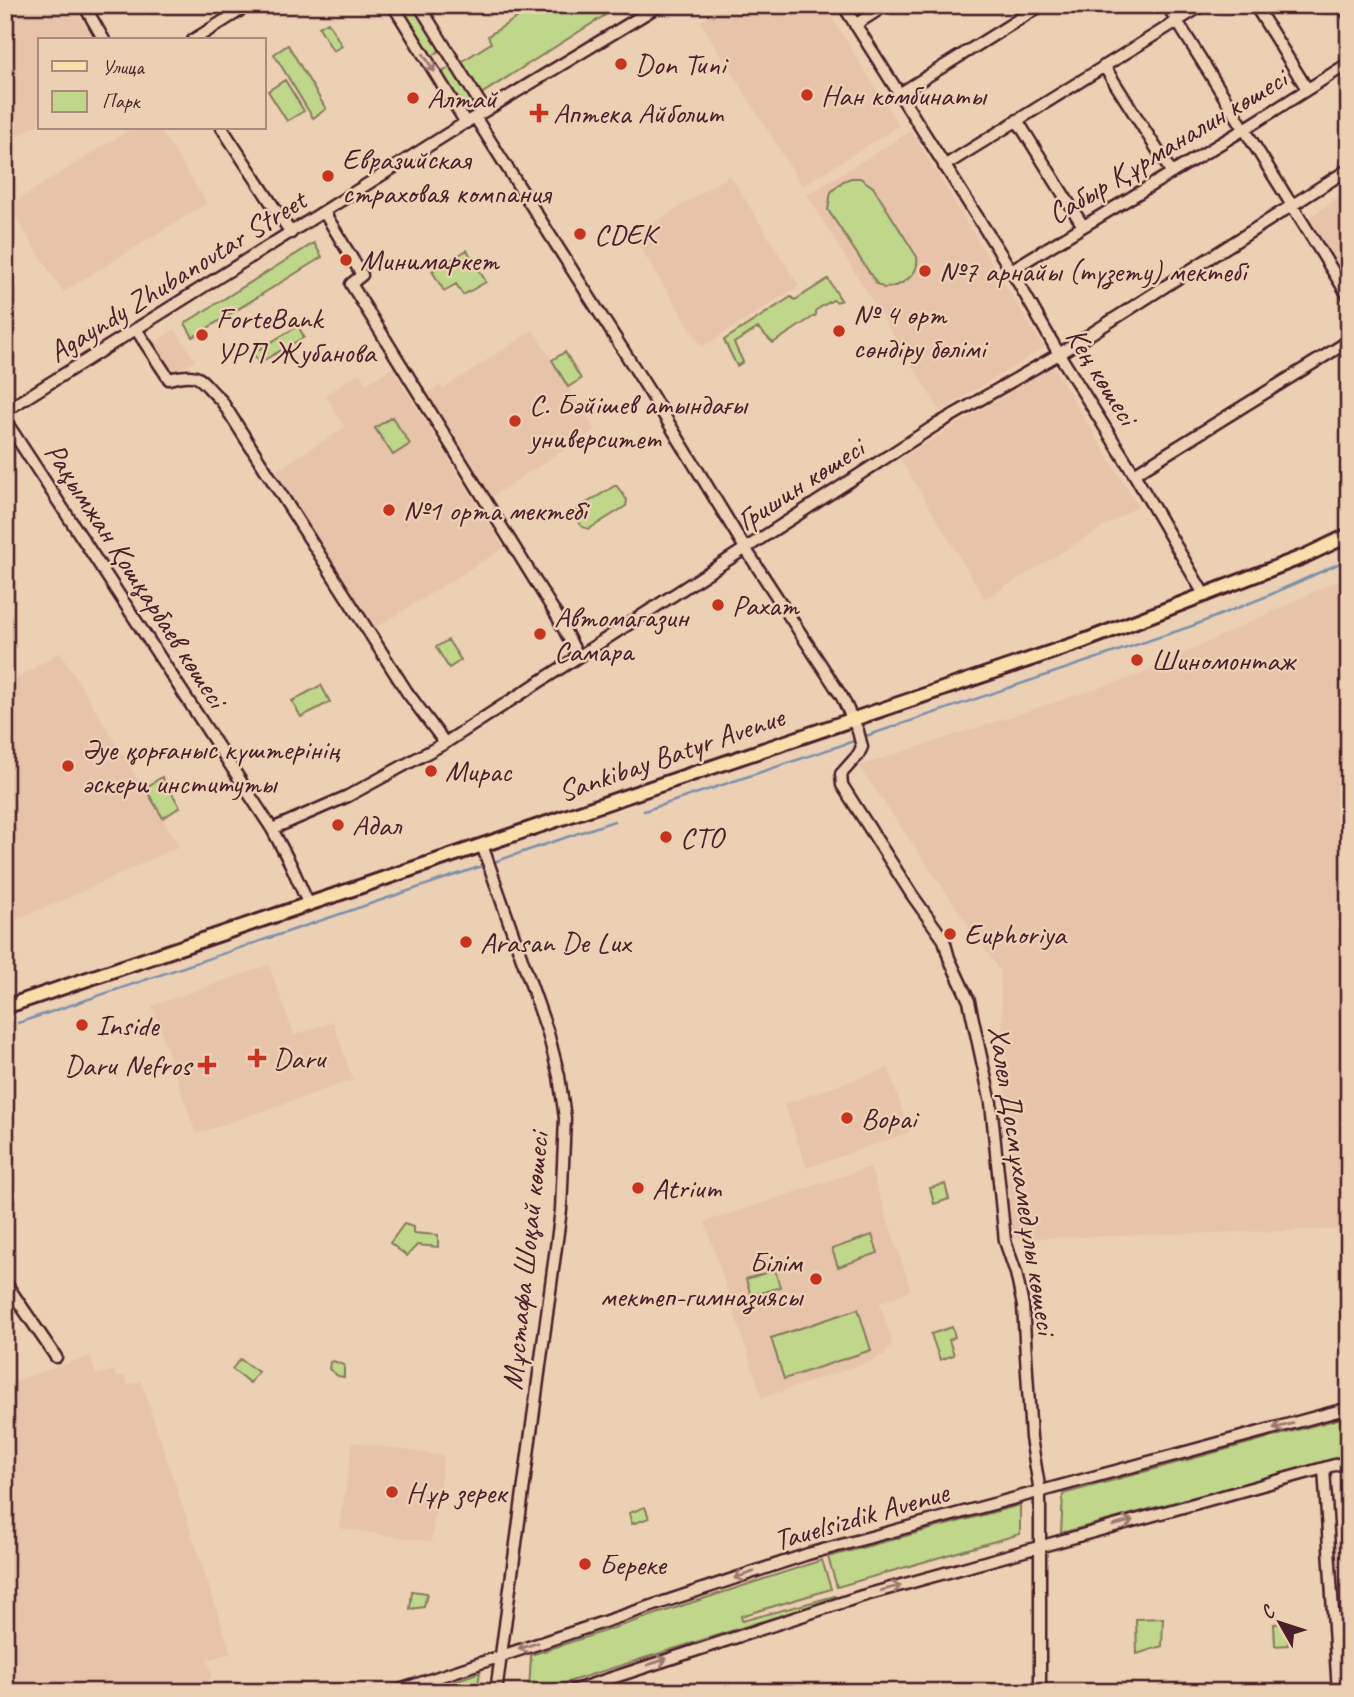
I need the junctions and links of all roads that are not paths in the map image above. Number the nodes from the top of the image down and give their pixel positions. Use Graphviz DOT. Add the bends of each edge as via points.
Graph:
graph roads {
  1 [pos="84,5"];
  2 [pos="249,5"];
  3 [pos="393,5"];
  4 [pos="419,5"];
  5 [pos="660,5"];
  6 [pos="843,5"];
  7 [pos="887,5"];
  8 [pos="1042,5"];
  9 [pos="1167,5"];
  10 [pos="1203,5"];
  11 [pos="1255,5"];
  12 [pos="1342,5"];
  13 [pos="1349,16"];
  14 [pos="1177,21"];
  15 [pos="855,24"];
  16 [pos="103,38"];
  17 [pos="196,38"];
  18 [pos="1349,63"];
  19 [pos="1104,66"];
  20 [pos="1307,89"];
  21 [pos="899,94"];
  22 [pos="485,111"];
  23 [pos="470,120"];
  24 [pos="1017,120"];
  25 [pos="223,130"];
  26 [pos="1243,130"];
  27 [pos="944,166"];
  28 [pos="1349,169"];
  29 [pos="1172,173"];
  30 [pos="1291,205"];
  31 [pos="324,212"];
  32 [pos="1083,226"];
  33 [pos="291,233"];
  34 [pos="1011,270"];
  35 [pos="1349,297"];
  36 [pos="136,329"];
  37 [pos="1349,341"];
  38 [pos="1059,354"];
  39 [pos="5,411"];
  40 [pos="5,420"];
  41 [pos="1134,474"];
  42 [pos="1349,535"];
  43 [pos="745,548"];
  44 [pos="1205,596"];
  45 [pos="578,656"];
  46 [pos="858,731"];
  47 [pos="444,743"];
  48 [pos="272,829"];
  49 [pos="482,845"];
  50 [pos="308,903"];
  51 [pos="5,1007"];
  52 [pos="5,1282"];
  53 [pos="56,1357"];
  54 [pos="1349,1408"];
  55 [pos="1349,1461"];
  56 [pos="1324,1468"];
  57 [pos="1040,1492"];
  58 [pos="1039,1548"];
  59 [pos="501,1655"];
  60 [pos="393,1692"];
  61 [pos="496,1692"];
  62 [pos="569,1692"];
  63 [pos="1040,1692"];
  64 [pos="1338,1692"];
  1 -- 16 [label="street"];
  2 -- 17 [label="street"];
  3 -- 23 [label="street, one-way"];
  4 -- 22 [label="street"];
  5 -- 22 [label="street, Agayndy Zhubanovtar Street"];
  6 -- 15 [label="street, Кең көшесі"];
  7 -- 15 [label="street"];
  8 -- 21 [label="street"];
  9 -- 14 [label="street"];
  10 -- 14 [label="street"];
  11 -- 20 [label="street"];
  12 -- 13 [label="street"];
  14 -- 19 [label="street"];
  14 -- 26 [label="street"];
  15 -- 21 [label="street, Кең көшесі"];
  18 -- 20 [label="street, Сабыр Құрманалин көшесі"];
  19 -- 24 [label="street"];
  19 -- 29 [label="street"];
  20 -- 26 [label="street, Сабыр Құрманалин көшесі"];
  21 -- 27 [label="street, Кең көшесі"];
  22 -- 23 [label="street, Agayndy Zhubanovtar Street"];
  23 -- 31 [label="street, Agayndy Zhubanovtar Street"];
  23 -- 43 [label="street" via="651,394"];
  24 -- 27 [label="street"];
  24 -- 32 [label="street"];
  25 -- 33 [label="street"];
  26 -- 29 [label="street, Сабыр Құрманалин көшесі"];
  26 -- 30 [label="street"];
  27 -- 34 [label="street, Кең көшесі"];
  28 -- 30 [label="street, Гришин көшесі"];
  29 -- 32 [label="street, Сабыр Құрманалин көшесі"];
  30 -- 35 [label="street"];
  30 -- 38 [label="street, Гришин көшесі"];
  31 -- 33 [label="street, Agayndy Zhubanovtar Street"];
  31 -- 45 [label="street" via="362,275 351,284"];
  32 -- 34 [label="street, Сабыр Құрманалин көшесі"];
  33 -- 36 [label="street, Agayndy Zhubanovtar Street"];
  34 -- 38 [label="street, Кең көшесі"];
  36 -- 39 [label="street, Agayndy Zhubanovtar Street"];
  36 -- 47 [label="street" via="169,379 202,378 221,400"];
  37 -- 41 [label="street"];
  38 -- 41 [label="street, Кең көшесі"];
  38 -- 43 [label="street, Гришин көшесі" via="936,425"];
  40 -- 48 [label="street, Рақымжан Қошқарбаев көшесі"];
  41 -- 44 [label="street, Кең көшесі"];
  42 -- 44 [label="main road, Sankibay Batyr Avenue"];
  43 -- 45 [label="street, Гришин көшесі"];
  43 -- 46 [label="street" via="842,696"];
  44 -- 46 [label="main road, Sankibay Batyr Avenue"];
  45 -- 47 [label="street, Гришин көшесі"];
  46 -- 49 [label="main road, Sankibay Batyr Avenue"];
  46 -- 57 [label="street, Халел Досмұхамедұлы көшесі" via="862,747 841,774 842,785 944,940 969,1001 994,1116 1005,1241 1023,1306 1031,1438"];
  47 -- 48 [label="street, Гришин көшесі" via="348,796"];
  48 -- 50 [label="street, Рақымжан Қошқарбаев көшесі"];
  49 -- 50 [label="main road, Sankibay Batyr Avenue"];
  49 -- 59 [label="street, Мұстафа Шоқай көшесі" via="548,1032 565,1118 561,1210"];
  50 -- 51 [label="main road, Sankibay Batyr Avenue"];
  52 -- 53 [label="street"];
  54 -- 57 [label="street, Tauelsizdik Avenue, one-way"];
  55 -- 56 [label="street"];
  58 -- 56 [label="street, one-way"];
  56 -- 64 [label="street"];
  57 -- 58 [label="street, Халел Досмұхамедұлы көшесі"];
  57 -- 59 [label="street, Tauelsizdik Avenue, one-way" via="807,1554"];
  62 -- 58 [label="street, one-way" via="862,1596"];
  58 -- 63 [label="street, Халел Досмұхамедұлы көшесі"];
  59 -- 60 [label="street, Tauelsizdik Avenue"];
  59 -- 61 [label="street, Мұстафа Шоқай көшесі"];
}
